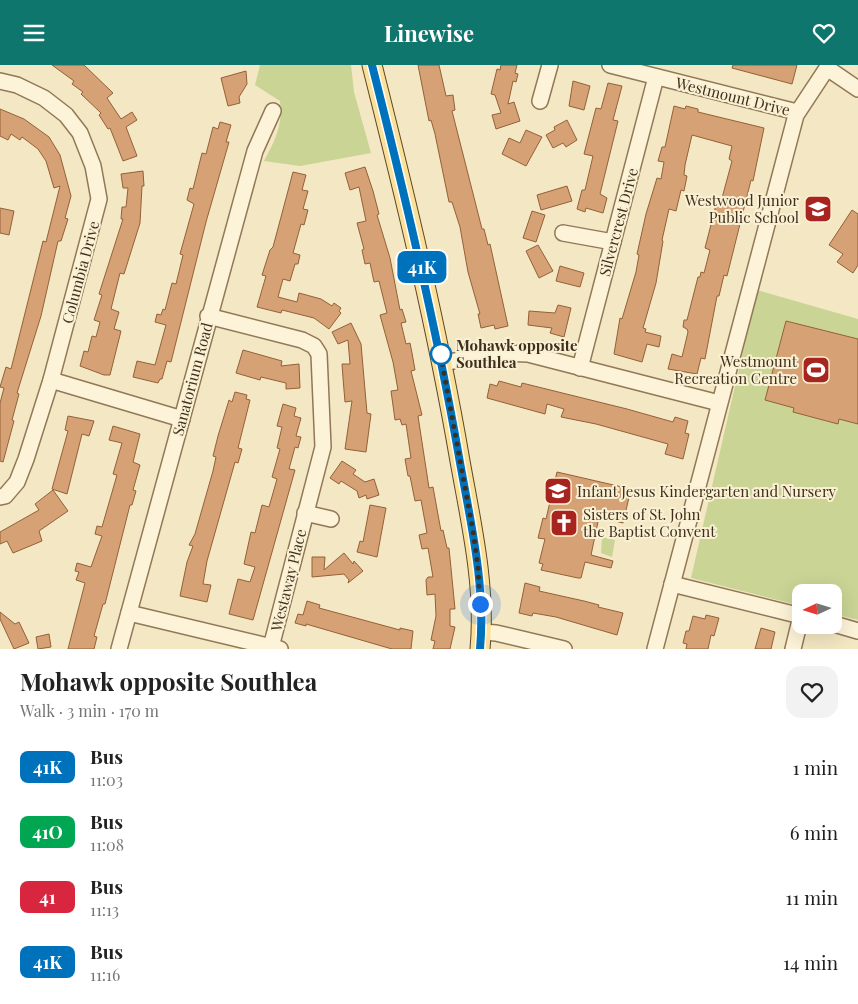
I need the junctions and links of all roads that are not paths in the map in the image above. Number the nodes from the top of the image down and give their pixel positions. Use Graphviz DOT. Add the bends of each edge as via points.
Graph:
graph roads {
  1 [pos="372,65"];
  2 [pos="550,65"];
  3 [pos="610,65"];
  4 [pos="828,67"];
  5 [pos="656,77"];
  6 [pos="0,81"];
  7 [pos="858,89"];
  8 [pos="540,101"];
  9 [pos="273,111"];
  10 [pos="797,112"];
  11 [pos="563,233"];
  12 [pos="613,242"];
  13 [pos="208,316"];
  14 [pos="443,363"];
  15 [pos="580,368"];
  16 [pos="51,380"];
  17 [pos="719,403"];
  18 [pos="182,419"];
  19 [pos="0,497"];
  20 [pos="305,513"];
  21 [pos="331,519"];
  22 [pos="672,584"];
  23 [pos="129,613"];
  24 [pos="792,614"];
  25 [pos="842,626"];
  26 [pos="858,631"];
  27 [pos="796,634"];
  28 [pos="481,641"];
  29 [pos="276,648"];
  30 [pos="119,649"];
  31 [pos="564,649"];
  32 [pos="655,649"];
  33 [pos="792,649"];
  1 -- 14 [label="main road"];
  2 -- 8 [label="street"];
  3 -- 5 [label="street, Westmount Drive"];
  4 -- 7 [label="street"];
  4 -- 10 [label="street"];
  5 -- 10 [label="street, Westmount Drive"];
  5 -- 12 [label="street, Silvercrest Drive"];
  6 -- 16 [label="street, Columbia Drive" via="44,98 66,115 80,133 93,166 99,199"];
  9 -- 13 [label="street, Sanatorium Road" via="255,151"];
  10 -- 17 [label="street"];
  11 -- 12 [label="street"];
  12 -- 15 [label="street, Silvercrest Drive"];
  13 -- 18 [label="street, Sanatorium Road"];
  13 -- 20 [label="street, Westaway Place" via="302,340 314,346 319,354 323,447"];
  14 -- 15 [label="street" via="512,353"];
  14 -- 28 [label="main road" via="478,567"];
  15 -- 17 [label="street"];
  16 -- 18 [label="street"];
  16 -- 19 [label="street, Columbia Drive" via="17,482"];
  17 -- 22 [label="street"];
  18 -- 23 [label="street, Sanatorium Road"];
  20 -- 21 [label="street, Westaway Place"];
  20 -- 29 [label="street, Westaway Place"];
  22 -- 24 [label="street"];
  22 -- 32 [label="street"];
  23 -- 29 [label="street"];
  23 -- 30 [label="street, Sanatorium Road"];
  25 -- 26 [label="street"];
  27 -- 33 [label="street"];
  28 -- 31 [label="street" via="496,633"];
}
